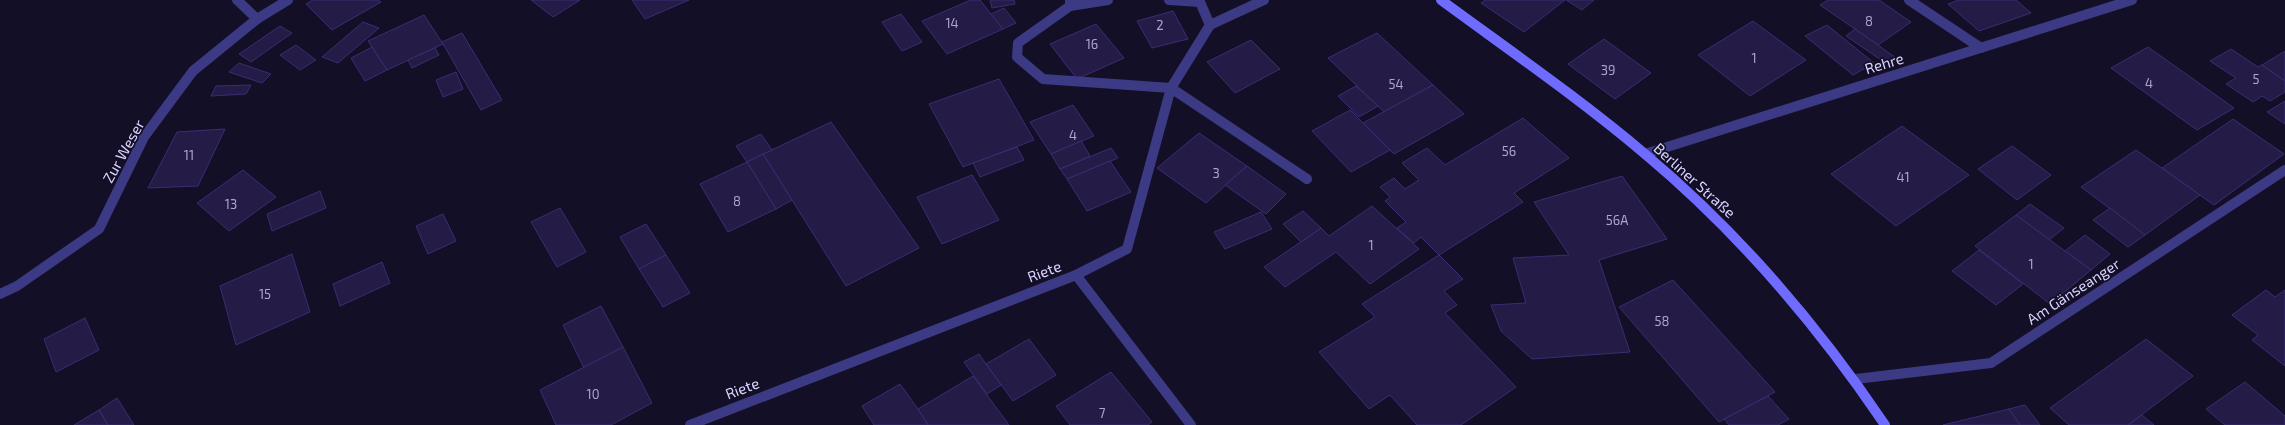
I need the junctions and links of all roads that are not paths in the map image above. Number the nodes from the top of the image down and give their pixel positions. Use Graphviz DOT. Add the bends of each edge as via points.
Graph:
graph roads {
  1 [pos="237,0"];
  2 [pos="288,0"];
  3 [pos="1108,0"];
  4 [pos="1169,0"];
  5 [pos="1264,0"];
  6 [pos="1441,0"];
  7 [pos="1909,0"];
  8 [pos="2132,0"];
  9 [pos="1070,3"];
  10 [pos="257,18"];
  11 [pos="1210,25"];
  12 [pos="1981,48"];
  13 [pos="1171,88"];
  14 [pos="1645,154"];
  15 [pos="2285,170"];
  16 [pos="1307,179"];
  17 [pos="1076,275"];
  18 [pos="0,294"];
  19 [pos="1856,379"];
  20 [pos="690,425"];
  21 [pos="1191,425"];
  22 [pos="1886,425"];
  1 -- 10 [label="street"];
  2 -- 10 [label="street, Zur Weser"];
  3 -- 9 [label="street"];
  4 -- 11 [label="street" via="1200,2"];
  5 -- 11 [label="street"];
  6 -- 14 [label="main road, Berliner Straße"];
  7 -- 12 [label="street"];
  8 -- 12 [label="street, Rehre"];
  9 -- 13 [label="street" via="1018,43 1017,57 1043,79"];
  10 -- 18 [label="street, Zur Weser" via="193,71 144,137 99,229 17,286"];
  11 -- 13 [label="street, Riete"];
  12 -- 14 [label="street, Rehre"];
  13 -- 16 [label="street"];
  13 -- 17 [label="street, Riete" via="1127,249"];
  14 -- 19 [label="main road, Berliner Straße" via="1766,269"];
  15 -- 19 [label="street, Am Gänseanger" via="1991,363"];
  17 -- 20 [label="street, Riete"];
  17 -- 21 [label="street"];
  19 -- 22 [label="main road, Berliner Straße"];
}
